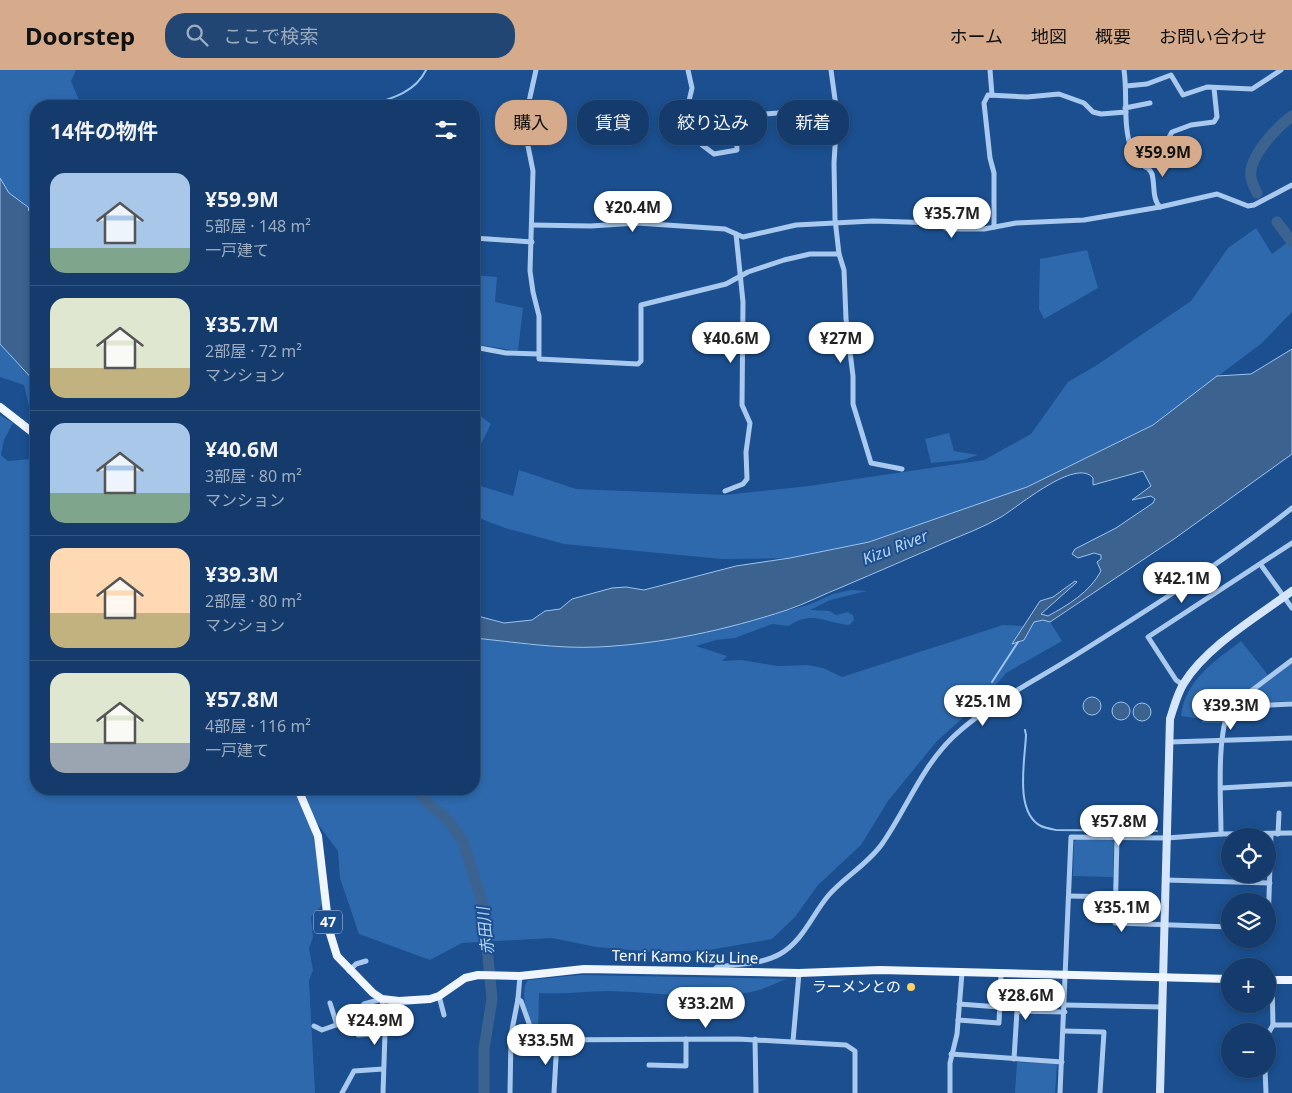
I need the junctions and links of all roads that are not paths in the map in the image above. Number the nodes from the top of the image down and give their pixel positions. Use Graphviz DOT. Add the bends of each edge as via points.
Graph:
graph roads {
  1 [pos="536,70"];
  2 [pos="688,70"];
  3 [pos="831,70"];
  4 [pos="990,70"];
  5 [pos="1124,70"];
  6 [pos="1281,70"];
  7 [pos="1126,86"];
  8 [pos="1214,88"];
  9 [pos="992,95"];
  10 [pos="689,100"];
  11 [pos="835,100"];
  12 [pos="1150,103"];
  13 [pos="1126,110"];
  14 [pos="702,145"];
  15 [pos="737,145"];
  16 [pos="835,145"];
  17 [pos="1145,166"];
  18 [pos="1292,185"];
  19 [pos="1160,207"];
  20 [pos="836,224"];
  21 [pos="532,226"];
  22 [pos="994,227"];
  23 [pos="736,234"];
  24 [pos="480,238"];
  25 [pos="532,242"];
  26 [pos="839,254"];
  27 [pos="741,275"];
  28 [pos="480,347"];
  29 [pos="538,354"];
  30 [pos="0,407"];
  31 [pos="30,430"];
  32 [pos="902,469"];
  33 [pos="726,491"];
  34 [pos="1292,508"];
  35 [pos="1292,543"];
  36 [pos="1260,565"];
  37 [pos="1292,591"];
  38 [pos="1284,597"];
  39 [pos="1292,608"];
  40 [pos="1292,660"];
  41 [pos="1182,684"];
  42 [pos="1292,704"];
  43 [pos="1230,707"];
  44 [pos="1292,738"];
  45 [pos="1223,741"];
  46 [pos="1170,742"];
  47 [pos="1292,784"];
  48 [pos="1222,788"];
  49 [pos="301,795"];
  50 [pos="1279,813"];
  51 [pos="1221,828"];
  52 [pos="1292,833"];
  53 [pos="1221,834"];
  54 [pos="1278,834"];
  55 [pos="1117,837"];
  56 [pos="1168,838"];
  57 [pos="1166,880"];
  58 [pos="1221,882"];
  59 [pos="1270,883"];
  60 [pos="1270,893"];
  61 [pos="1069,896"];
  62 [pos="1116,897"];
  63 [pos="1164,924"];
  64 [pos="1221,927"];
  65 [pos="366,961"];
  66 [pos="350,971"];
  67 [pos="713,971"];
  68 [pos="799,973"];
  69 [pos="962,973"];
  70 [pos="1001,974"];
  71 [pos="520,976"];
  72 [pos="1067,976"];
  73 [pos="1163,977"];
  74 [pos="1221,979"];
  75 [pos="1276,980"];
  76 [pos="1292,980"];
  77 [pos="439,996"];
  78 [pos="382,999"];
  79 [pos="518,1000"];
  80 [pos="330,1003"];
  81 [pos="959,1004"];
  82 [pos="1065,1005"];
  83 [pos="999,1007"];
  84 [pos="1162,1008"];
  85 [pos="1065,1012"];
  86 [pos="444,1015"];
  87 [pos="958,1020"];
  88 [pos="337,1025"];
  89 [pos="1276,1025"];
  90 [pos="1292,1025"];
  91 [pos="314,1026"];
  92 [pos="1064,1031"];
  93 [pos="385,1033"];
  94 [pos="358,1035"];
  95 [pos="686,1039"];
  96 [pos="756,1039"];
  97 [pos="557,1040"];
  98 [pos="793,1041"];
  99 [pos="951,1054"];
  100 [pos="1014,1059"];
  101 [pos="1062,1062"];
  102 [pos="649,1065"];
  103 [pos="384,1069"];
  104 [pos="1265,1078"];
  105 [pos="342,1093"];
  106 [pos="383,1093"];
  107 [pos="510,1093"];
  108 [pos="554,1093"];
  109 [pos="756,1093"];
  110 [pos="855,1093"];
  111 [pos="950,1093"];
  112 [pos="1060,1093"];
  113 [pos="1100,1093"];
  114 [pos="1160,1093"];
  115 [pos="1266,1093"];
  1 -- 21 [label="street" via="525,131 533,171"];
  2 -- 10 [label="street" via="692,88"];
  3 -- 11 [label="street"];
  4 -- 9 [label="street"];
  5 -- 7 [label="street"];
  6 -- 8 [label="street" via="1252,89"];
  7 -- 8 [label="street" via="1147,84 1171,74 1183,95 1207,87"];
  7 -- 13 [label="street"];
  8 -- 17 [label="street" via="1218,117 1214,122 1178,128"];
  9 -- 13 [label="street" via="1027,97 1058,94 1084,103 1093,112 1101,114"];
  9 -- 22 [label="street" via="988,95 984,103 994,173"];
  12 -- 13 [label="street"];
  13 -- 17 [label="street" via="1132,152"];
  14 -- 15 [label="street" via="714,154 737,150"];
  16 -- 20 [label="street"];
  17 -- 19 [label="street" via="1152,176 1156,203"];
  18 -- 19 [label="street" via="1254,205 1248,206 1217,194"];
  19 -- 22 [label="street" via="1084,220"];
  20 -- 22 [label="street" via="938,223 947,229 984,230"];
  20 -- 23 [label="street" via="796,225 743,237"];
  20 -- 26 [label="street"];
  21 -- 23 [label="street" via="637,222 724,229"];
  21 -- 25 [label="street"];
  23 -- 27 [label="street"];
  24 -- 25 [label="street"];
  25 -- 29 [label="street" via="530,271 539,316"];
  26 -- 27 [label="street" via="810,254"];
  26 -- 32 [label="street" via="844,270 853,404 860,431 871,462"];
  27 -- 29 [label="street" via="726,284 641,305 641,361 638,364 539,358"];
  27 -- 33 [label="street" via="742,405 750,424 747,479"];
  28 -- 29 [label="street" via="506,353"];
  30 -- 31 [label="main road"];
  34 -- 67 [label="street" via="1259,534 966,726 925,769 876,852 828,896 790,947 778,956 718,967"];
  35 -- 36 [label="street"];
  36 -- 38 [label="street"];
  36 -- 41 [label="street" via="1148,637 1176,680"];
  37 -- 38 [label="street"];
  38 -- 39 [label="street"];
  38 -- 41 [label="street" via="1214,650"];
  40 -- 43 [label="street"];
  41 -- 46 [label="street" via="1170,719"];
  42 -- 43 [label="street"];
  43 -- 45 [label="street"];
  44 -- 45 [label="street"];
  45 -- 46 [label="street"];
  45 -- 48 [label="street"];
  46 -- 56 [label="street"];
  47 -- 48 [label="street"];
  48 -- 51 [label="street"];
  49 -- 66 [label="main road, 47" via="318,836 334,948"];
  50 -- 54 [label="street"];
  52 -- 54 [label="street"];
  53 -- 56 [label="street"];
  55 -- 56 [label="street"];
  55 -- 61 [label="street" via="1071,837"];
  55 -- 62 [label="street"];
  56 -- 57 [label="street"];
  57 -- 58 [label="street"];
  57 -- 63 [label="street"];
  59 -- 60 [label="street"];
  61 -- 62 [label="street"];
  61 -- 72 [label="street"];
  62 -- 63 [label="street" via="1115,923"];
  63 -- 64 [label="street"];
  63 -- 73 [label="street"];
  65 -- 66 [label="street" via="356,964"];
  66 -- 78 [label="main road, 47"];
  67 -- 68 [label="main road, Tenri Kamo Kizu Line"];
  67 -- 71 [label="main road, Tenri Kamo Kizu Line" via="584,969"];
  68 -- 69 [label="main road, Tenri Kamo Kizu Line" via="840,970"];
  68 -- 98 [label="street"];
  69 -- 70 [label="main road, Tenri Kamo Kizu Line"];
  69 -- 81 [label="street"];
  70 -- 72 [label="main road, Tenri Kamo Kizu Line"];
  70 -- 83 [label="street"];
  71 -- 77 [label="main road, Tenri Kamo Kizu Line" via="478,976 456,982"];
  71 -- 79 [label="street"];
  72 -- 73 [label="main road, Tenri Kamo Kizu Line"];
  72 -- 82 [label="street"];
  73 -- 74 [label="main road, Tenri Kamo Kizu Line"];
  73 -- 84 [label="street"];
  75 -- 76 [label="main road"];
  77 -- 78 [label="main road, Tenri Kamo Kizu Line" via="422,1000"];
  77 -- 86 [label="street"];
  78 -- 88 [label="street" via="364,1004 347,1021"];
  78 -- 93 [label="street"];
  79 -- 97 [label="street" via="535,1040"];
  79 -- 107 [label="street" via="511,1035"];
  80 -- 88 [label="street"];
  81 -- 83 [label="street"];
  81 -- 87 [label="street"];
  82 -- 84 [label="street"];
  82 -- 85 [label="street"];
  83 -- 87 [label="street" via="999,1023"];
  84 -- 114 [label="street"];
  85 -- 92 [label="street"];
  85 -- 100 [label="street" via="1017,1011"];
  87 -- 99 [label="street"];
  88 -- 91 [label="street" via="322,1030"];
  89 -- 90 [label="street"];
  92 -- 101 [label="street"];
  92 -- 113 [label="street" via="1104,1032"];
  93 -- 94 [label="street"];
  93 -- 103 [label="street"];
  95 -- 96 [label="street"];
  95 -- 97 [label="street"];
  95 -- 102 [label="street" via="686,1066"];
  96 -- 98 [label="street"];
  96 -- 109 [label="street"];
  97 -- 108 [label="street"];
  98 -- 110 [label="street" via="846,1044 854,1049"];
  99 -- 100 [label="street"];
  99 -- 111 [label="street"];
  100 -- 101 [label="street"];
  101 -- 112 [label="street"];
  103 -- 105 [label="street" via="354,1072"];
  103 -- 106 [label="street"];
  104 -- 115 [label="street"];
}
